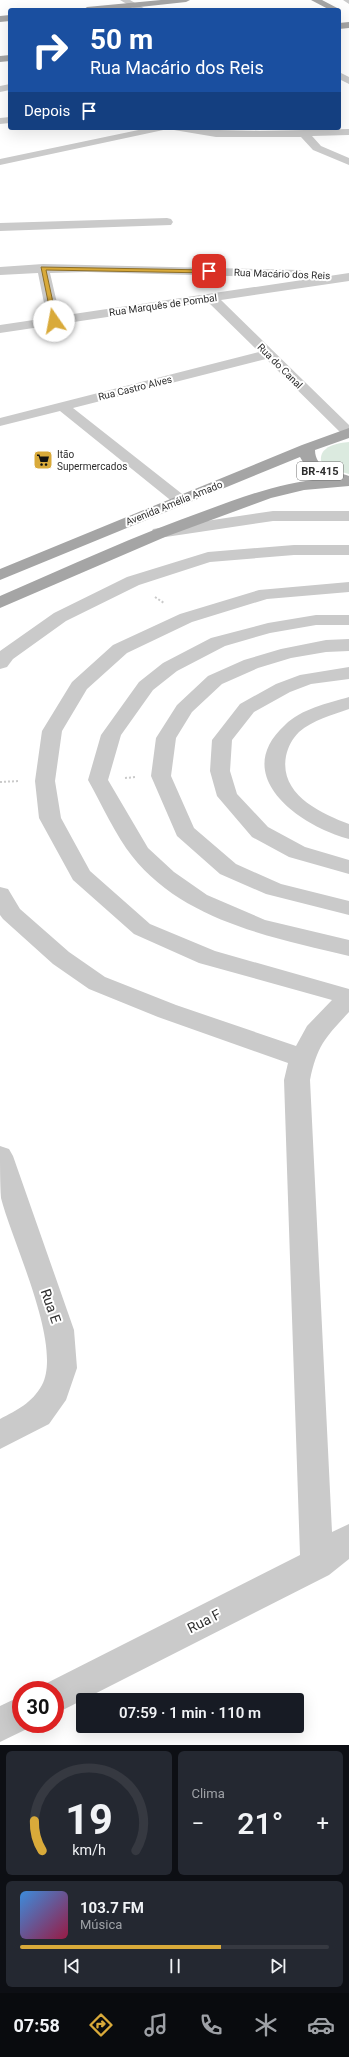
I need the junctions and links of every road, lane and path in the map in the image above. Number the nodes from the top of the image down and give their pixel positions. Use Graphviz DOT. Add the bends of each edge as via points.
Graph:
graph roads {
  1 [pos="124,0"];
  2 [pos="186,0"];
  3 [pos="315,0"];
  4 [pos="132,6"];
  5 [pos="110,8"];
  6 [pos="138,8"];
  7 [pos="333,8"];
  8 [pos="153,130"];
  9 [pos="187,130"];
  10 [pos="349,132"];
  11 [pos="303,133"];
  12 [pos="0,162"];
  13 [pos="349,162"];
  14 [pos="167,222"];
  15 [pos="0,227"];
  16 [pos="43,268"];
  17 [pos="0,270"];
  18 [pos="349,277"];
  19 [pos="212,298"];
  20 [pos="54,321"];
  21 [pos="0,329"];
  22 [pos="269,354"];
  23 [pos="62,406"];
  24 [pos="0,422"];
  25 [pos="349,433"];
  26 [pos="307,448"];
  27 [pos="349,480"];
  28 [pos="180,500"];
  29 [pos="349,516"];
  30 [pos="159,532"];
  31 [pos="349,550"];
  32 [pos="0,574"];
  33 [pos="349,587"];
  34 [pos="0,603"];
  35 [pos="349,620"];
  36 [pos="349,646"];
  37 [pos="0,662"];
  38 [pos="349,673"];
  39 [pos="349,703"];
  40 [pos="349,832"];
  41 [pos="349,867"];
  42 [pos="0,894"];
  43 [pos="349,908"];
  44 [pos="349,948"];
  45 [pos="349,997"];
  46 [pos="302,1058"];
  47 [pos="0,1156"];
  48 [pos="0,1435"];
  49 [pos="349,1539"];
  50 [pos="317,1564"];
  51 [pos="64,1692"];
  52 [pos="12,1718"];
  53 [pos="0,1724"];
  1 -- 4 [label="street"];
  2 -- 4 [label="main road"];
  3 -- 7 [label="main road"];
  4 -- 5 [label="main road"];
  4 -- 6 [label="street"];
  8 -- 12 [label="street"];
  9 -- 11 [label="street" via="210,133"];
  10 -- 11 [label="street"];
  11 -- 13 [label="street" via="317,148"];
  14 -- 15 [label="street"];
  16 -- 17 [label="street, Rua Macário dos Reis"];
  16 -- 18 [label="street, Rua Macário dos Reis"];
  16 -- 20 [label="street"];
  18 -- 19 [label="street, Rua Marquês de Pombal"];
  19 -- 20 [label="street, Rua Marquês de Pombal"];
  19 -- 22 [label="street, Rua do Canal"];
  20 -- 21 [label="street, Rua Marquês de Pombal"];
  22 -- 23 [label="street, Rua Castro Alves"];
  22 -- 25 [label="street, Rua do Canal"];
  23 -- 24 [label="street, Rua Castro Alves"];
  23 -- 28 [label="street"];
  25 -- 26 [label="main road, Avenida Amélia Amado / BR-415"];
  26 -- 27 [label="main road, BR-415" via="309,464 317,470"];
  26 -- 28 [label="main road, Avenida Amélia Amado"];
  27 -- 30 [label="main road, Avenida Amélia Amado" via="304,485 266,494"];
  28 -- 32 [label="main road, Avenida Amélia Amado"];
  29 -- 30 [label="street" via="273,516"];
  30 -- 34 [label="main road, Avenida Amélia Amado"];
  31 -- 37 [label="street" via="294,550 208,558 132,581 60,617"];
  33 -- 45 [label="street" via="265,594 186,618 120,649 79,686 52,731 45,781 50,818 81,875 142,929 208,957"];
  35 -- 44 [label="street" via="316,620 268,628 218,642 170,666 146,686 111,735 98,780 140,852 166,877 199,900 258,926"];
  36 -- 43 [label="street" via="326,646 288,653 250,664 215,680 184,709 166,738 161,776 185,830 228,869 274,889"];
  38 -- 41 [label="street" via="307,679 283,688 247,708 222,740 220,771 227,796 260,832 297,852"];
  39 -- 40 [label="street" via="315,713 300,721 279,743 274,756 274,770 278,783 287,796 316,820"];
  42 -- 46 [label="street" via="11,914 61,958 97,983 167,1011"];
  45 -- 46 [label="street" via="316,1032"];
  46 -- 50 [label="street" via="297,1080"];
  47 -- 48 [label="street, Rua E" via="59,1330 62,1368 55,1391 38,1414"];
  49 -- 50 [label="street, Rua F"];
  50 -- 51 [label="street, Rua F"];
  52 -- 53 [label="street"];
}
